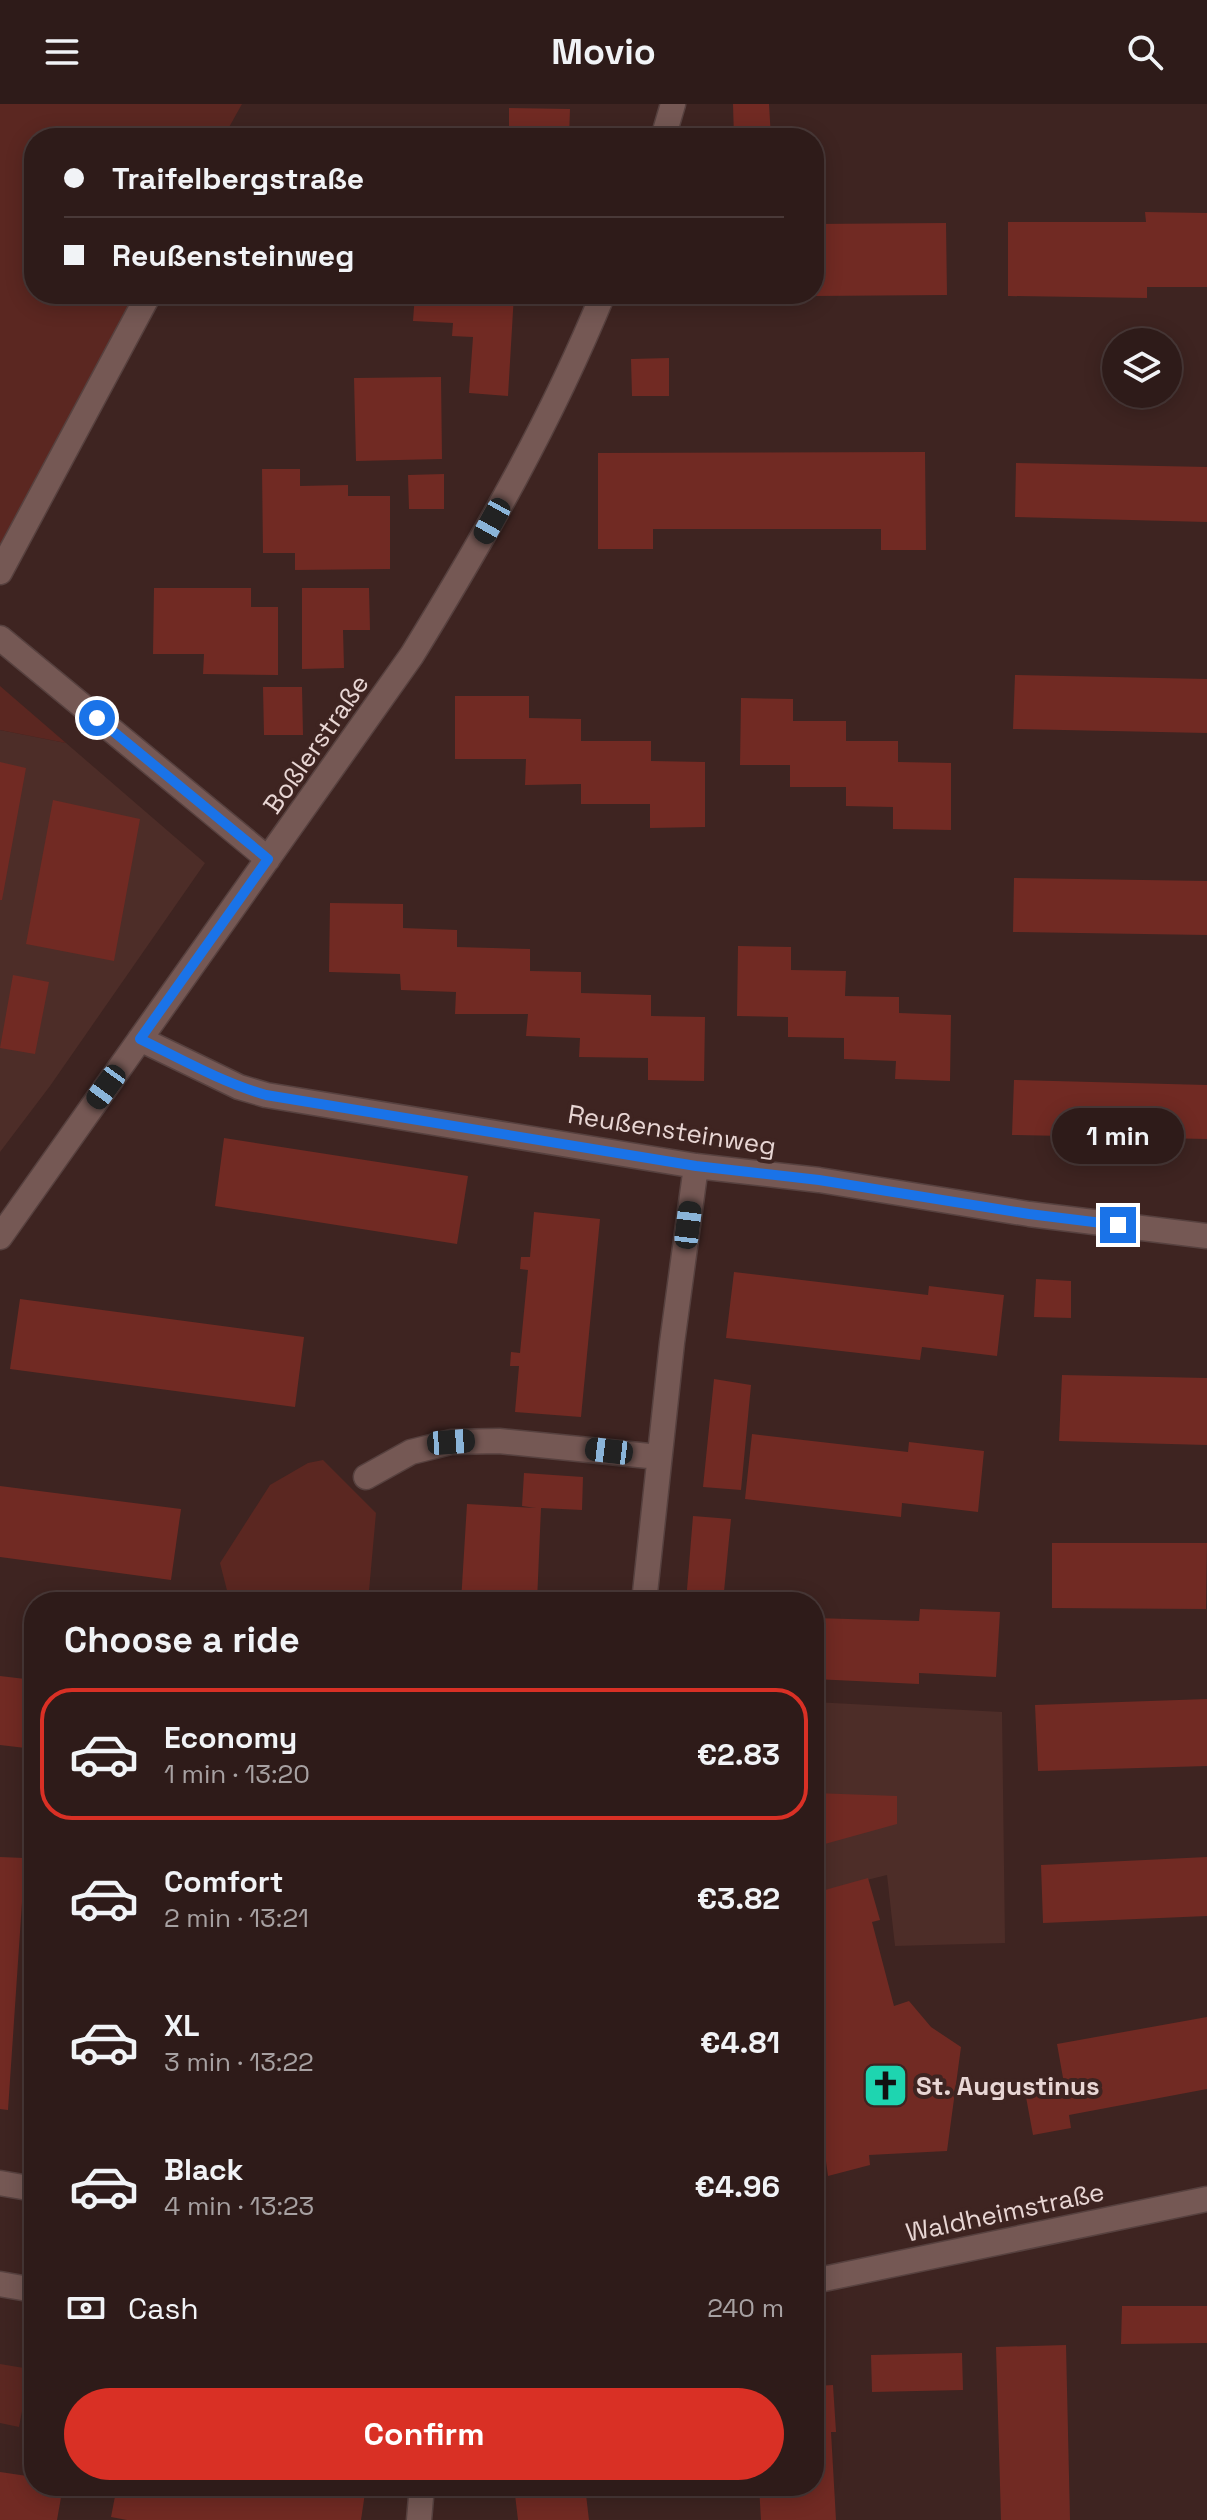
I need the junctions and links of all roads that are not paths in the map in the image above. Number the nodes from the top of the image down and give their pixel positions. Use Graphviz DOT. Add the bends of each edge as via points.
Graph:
graph roads {
  1 [pos="673,104"];
  2 [pos="666,128"];
  3 [pos="144,304"];
  4 [pos="599,304"];
  5 [pos="0,572"];
  6 [pos="0,638"];
  7 [pos="268,859"];
  8 [pos="140,1039"];
  9 [pos="696,1166"];
  10 [pos="1207,1236"];
  11 [pos="0,1237"];
  12 [pos="659,1457"];
  13 [pos="366,1477"];
  14 [pos="645,1592"];
  15 [pos="0,2183"];
  16 [pos="24,2187"];
  17 [pos="1207,2199"];
  18 [pos="824,2279"];
  19 [pos="0,2284"];
  20 [pos="24,2288"];
  21 [pos="421,2496"];
  22 [pos="419,2520"];
  1 -- 2 [label="street"];
  3 -- 5 [label="street"];
  4 -- 7 [label="street, Boßlerstraße" via="556,401 467,565 412,655"];
  6 -- 7 [label="street"];
  7 -- 8 [label="street, Boßlerstraße"];
  8 -- 9 [label="street, Reußensteinweg" via="266,1095"];
  8 -- 11 [label="street, Boßlerstraße"];
  9 -- 10 [label="street, Reußensteinweg"];
  9 -- 12 [label="street"];
  12 -- 13 [label="street" via="462,1441 411,1452"];
  12 -- 14 [label="street"];
  15 -- 16 [label="street"];
  17 -- 18 [label="street, Waldheimstraße"];
  19 -- 20 [label="street"];
  21 -- 22 [label="street"];
}
